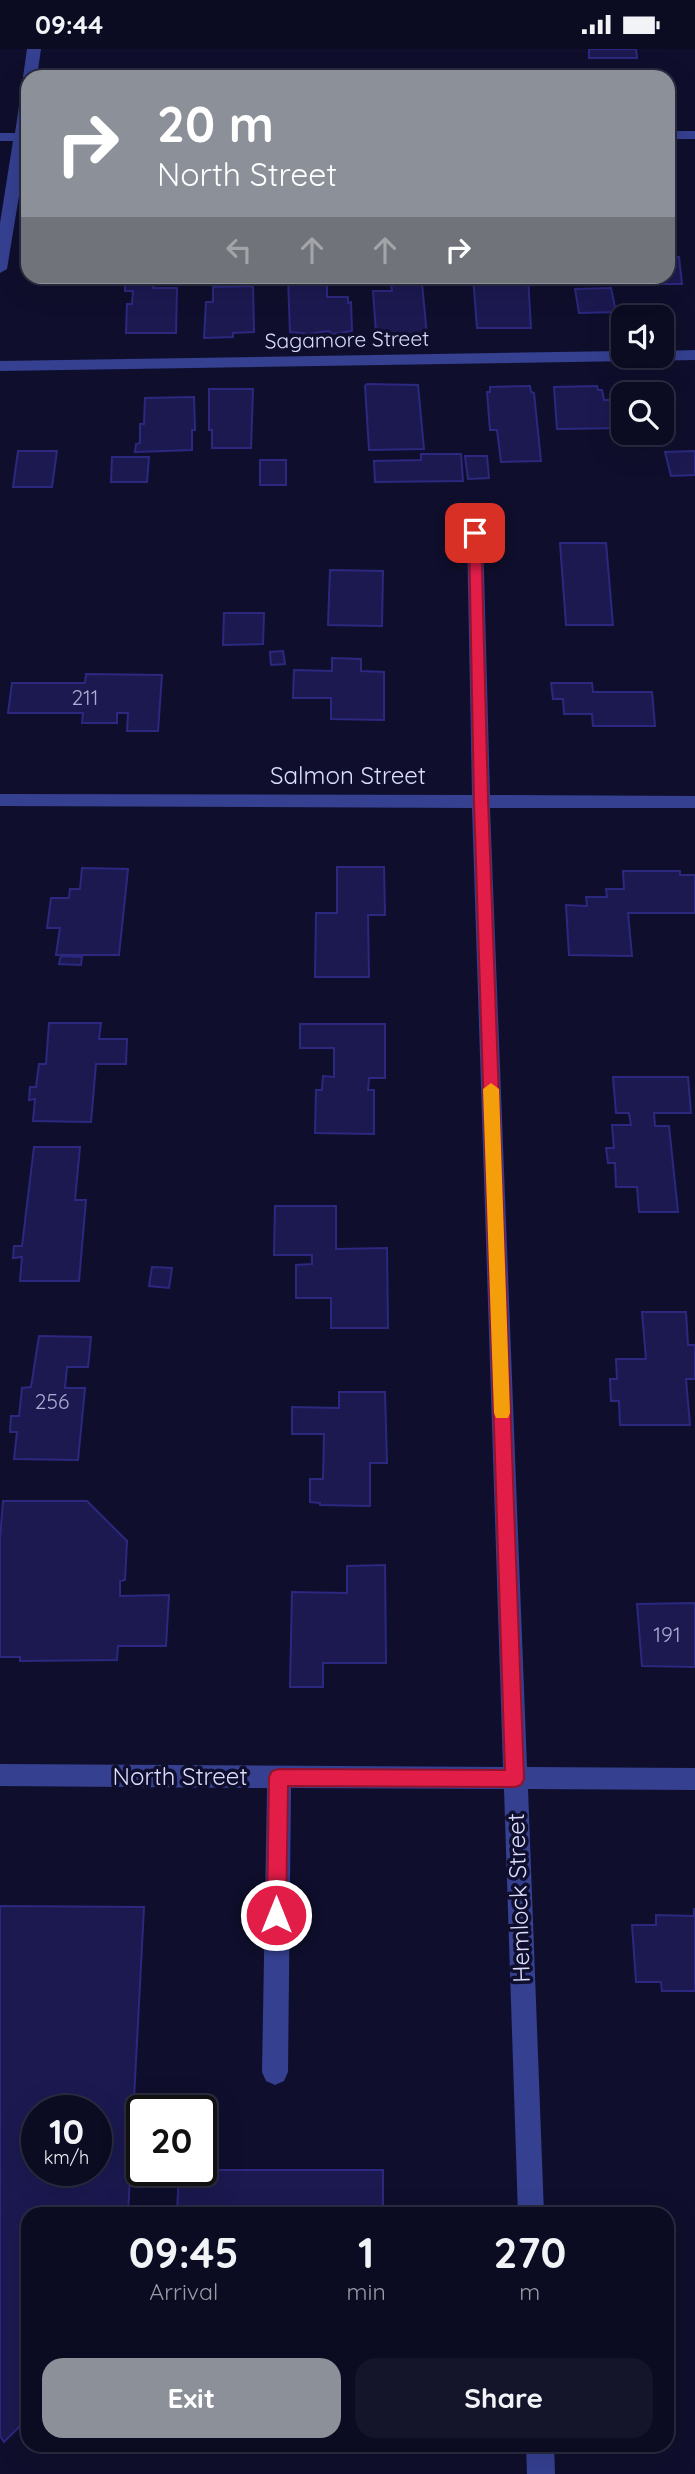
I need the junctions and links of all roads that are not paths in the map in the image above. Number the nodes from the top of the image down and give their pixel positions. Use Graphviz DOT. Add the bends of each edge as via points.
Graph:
graph roads {
  1 [pos="34,49"];
  2 [pos="31,70"];
  3 [pos="675,135"];
  4 [pos="695,135"];
  5 [pos="0,137"];
  6 [pos="21,137"];
  7 [pos="21,158"];
  8 [pos="0,269"];
  9 [pos="695,355"];
  10 [pos="0,366"];
  11 [pos="475,533"];
  12 [pos="0,800"];
  13 [pos="481,800"];
  14 [pos="695,802"];
  15 [pos="0,1775"];
  16 [pos="279,1777"];
  17 [pos="515,1779"];
  18 [pos="695,1779"];
  19 [pos="275,2072"];
  20 [pos="531,2207"];
  21 [pos="540,2452"];
  22 [pos="541,2474"];
  1 -- 2 [label="street"];
  3 -- 4 [label="street"];
  5 -- 6 [label="street"];
  7 -- 8 [label="street"];
  9 -- 10 [label="street, Sagamore Street"];
  11 -- 13 [label="street, Hemlock Street"];
  12 -- 13 [label="street, Salmon Street"];
  13 -- 14 [label="street, Salmon Street"];
  13 -- 17 [label="street, Hemlock Street"];
  15 -- 16 [label="street, North Street"];
  16 -- 17 [label="street, North Street"];
  16 -- 19 [label="street"];
  17 -- 18 [label="street, North Street"];
  17 -- 20 [label="street, Hemlock Street"];
  21 -- 22 [label="street"];
}
